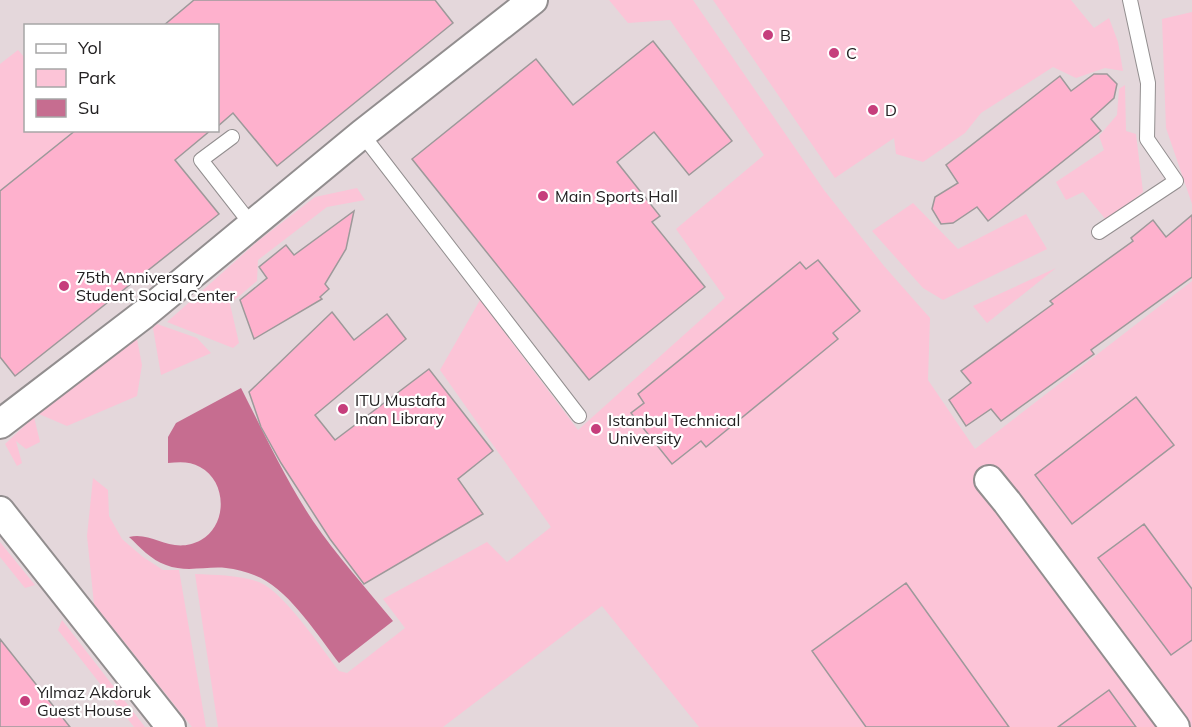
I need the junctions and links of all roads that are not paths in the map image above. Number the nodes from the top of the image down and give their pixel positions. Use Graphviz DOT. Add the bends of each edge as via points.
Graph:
graph roads {
  1 [pos="533,0"];
  2 [pos="1130,0"];
  3 [pos="362,134"];
  4 [pos="232,137"];
  5 [pos="251,224"];
  6 [pos="1099,232"];
  7 [pos="579,416"];
  8 [pos="0,424"];
  9 [pos="989,480"];
  10 [pos="0,511"];
  11 [pos="171,727"];
  12 [pos="1175,727"];
  1 -- 3 [label="street"];
  2 -- 6 [label="lane" via="1148,82 1147,139 1176,181"];
  3 -- 5 [label="street"];
  3 -- 7 [label="lane"];
  4 -- 5 [label="lane" via="201,160"];
  5 -- 8 [label="street" via="144,314"];
  9 -- 12 [label="street"];
  10 -- 11 [label="street"];
}
